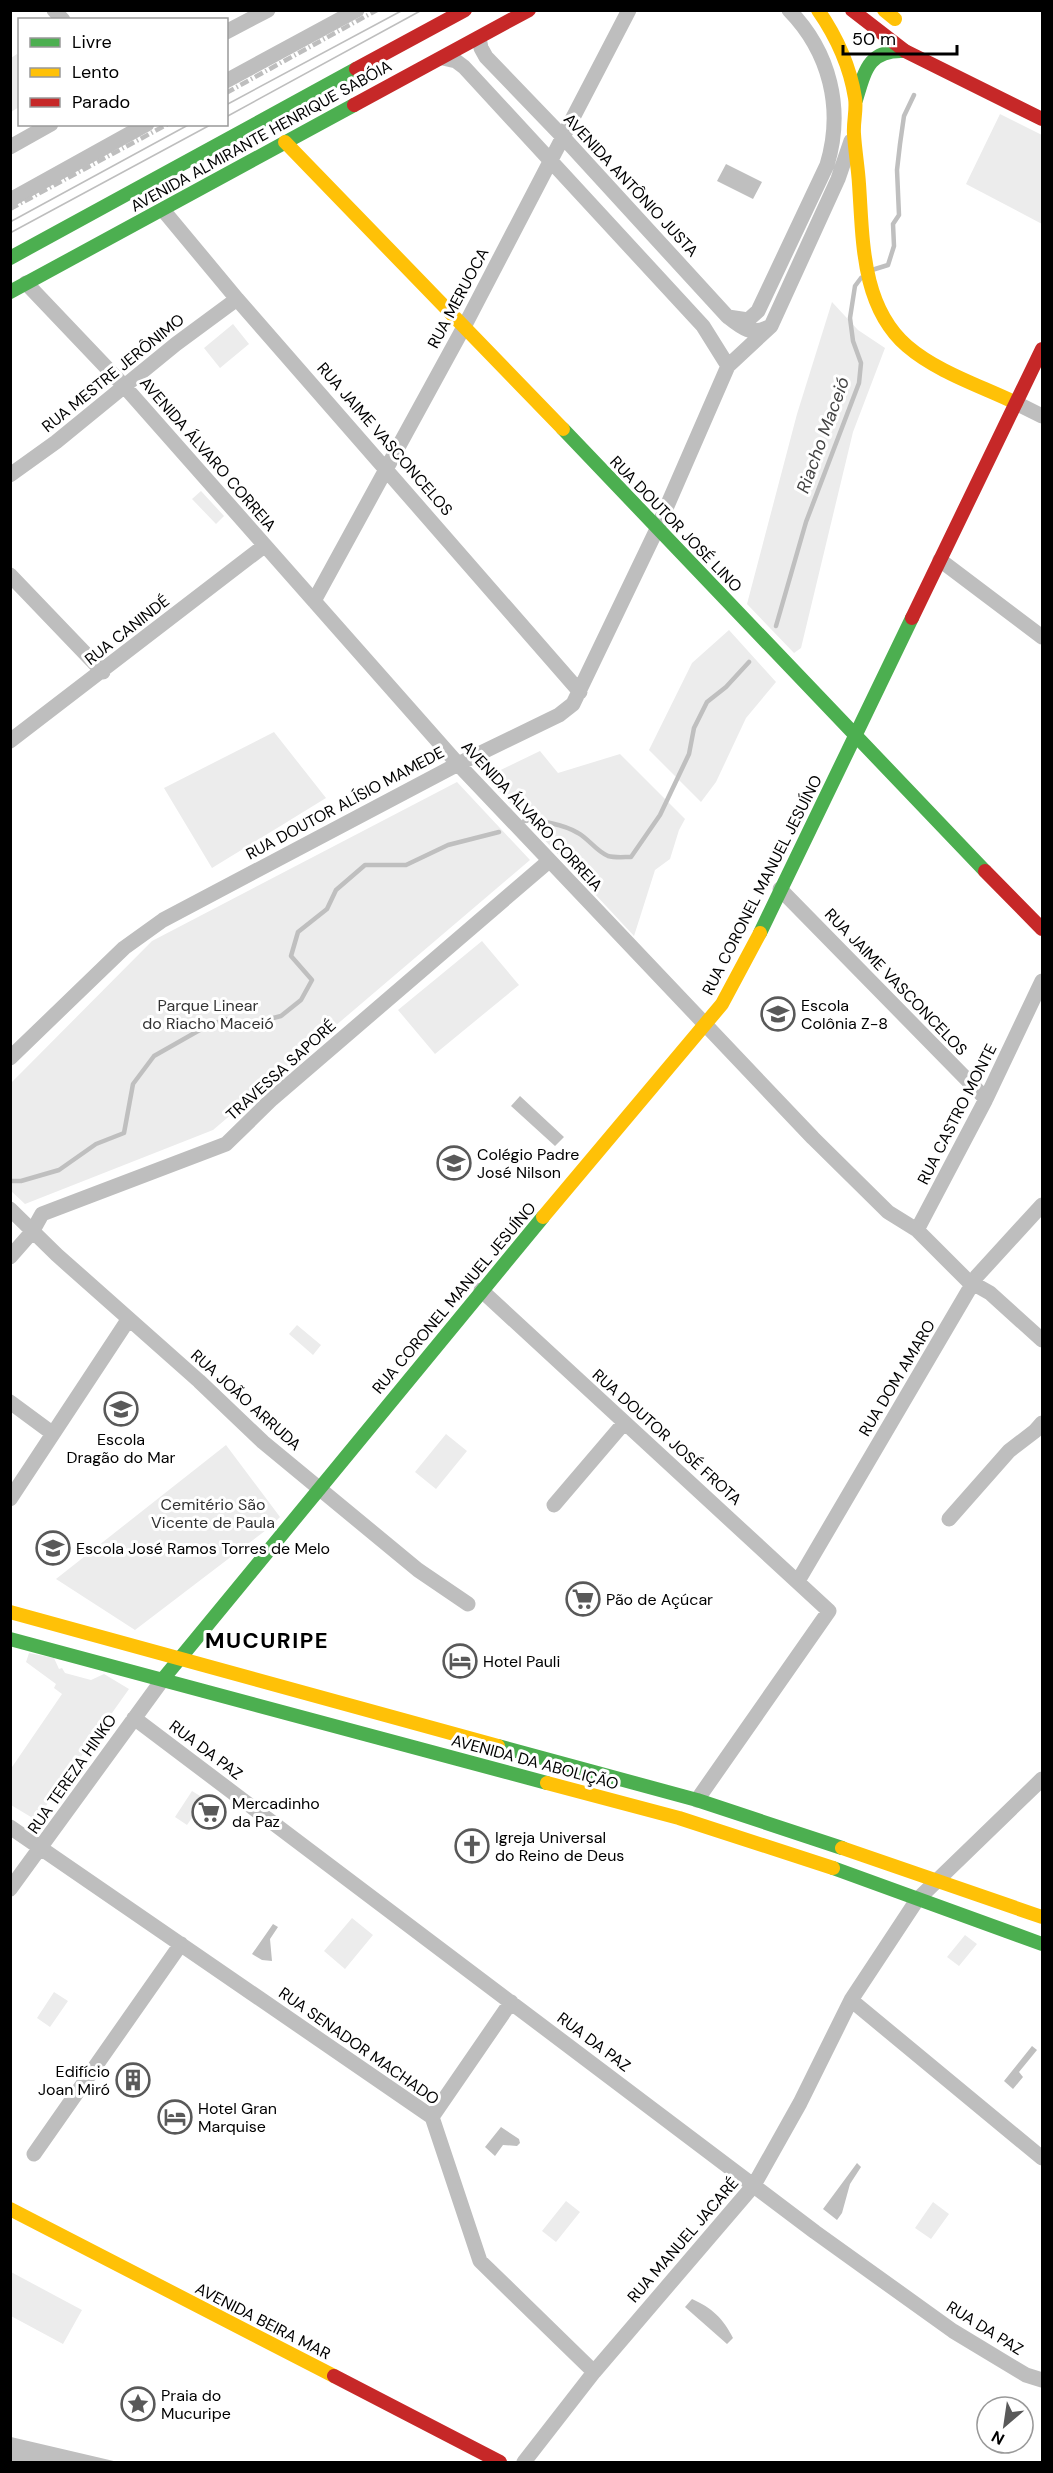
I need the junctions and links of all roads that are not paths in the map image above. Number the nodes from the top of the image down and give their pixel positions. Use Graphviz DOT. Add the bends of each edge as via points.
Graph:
graph roads {
  1 [pos="268,10"];
  2 [pos="357,10"];
  3 [pos="465,10"];
  4 [pos="529,10"];
  5 [pos="629,10"];
  6 [pos="789,10"];
  7 [pos="818,10"];
  8 [pos="852,10"];
  9 [pos="892,13"];
  10 [pos="228,31"];
  11 [pos="479,38"];
  12 [pos="905,51"];
  13 [pos="443,58"];
  14 [pos="228,80"];
  15 [pos="855,101"];
  16 [pos="1042,119"];
  17 [pos="47,126"];
  18 [pos="143,126"];
  19 [pos="854,133"];
  20 [pos="563,137"];
  21 [pos="285,142"];
  22 [pos="10,147"];
  23 [pos="550,162"];
  24 [pos="10,200"];
  25 [pos="163,210"];
  26 [pos="10,258"];
  27 [pos="26,283"];
  28 [pos="10,292"];
  29 [pos="237,299"];
  30 [pos="727,316"];
  31 [pos="465,325"];
  32 [pos="771,326"];
  33 [pos="1042,349"];
  34 [pos="728,366"];
  35 [pos="125,387"];
  36 [pos="1016,403"];
  37 [pos="1042,416"];
  38 [pos="387,468"];
  39 [pos="10,475"];
  40 [pos="657,529"];
  41 [pos="264,546"];
  42 [pos="940,560"];
  43 [pos="10,575"];
  44 [pos="314,601"];
  45 [pos="1042,637"];
  46 [pos="103,672"];
  47 [pos="580,692"];
  48 [pos="856,733"];
  49 [pos="10,741"];
  50 [pos="458,764"];
  51 [pos="549,861"];
  52 [pos="780,889"];
  53 [pos="1042,929"];
  54 [pos="1042,981"];
  55 [pos="706,1023"];
  56 [pos="10,1058"];
  57 [pos="986,1099"];
  58 [pos="1042,1205"];
  59 [pos="10,1209"];
  60 [pos="917,1230"];
  61 [pos="32,1232"];
  62 [pos="10,1257"];
  63 [pos="973,1283"];
  64 [pos="481,1290"];
  65 [pos="128,1320"];
  66 [pos="1042,1340"];
  67 [pos="10,1402"];
  68 [pos="624,1422"];
  69 [pos="1042,1423"];
  70 [pos="52,1433"];
  71 [pos="318,1487"];
  72 [pos="10,1499"];
  73 [pos="554,1505"];
  74 [pos="950,1519"];
  75 [pos="798,1581"];
  76 [pos="468,1604"];
  77 [pos="10,1612"];
  78 [pos="10,1639"];
  79 [pos="179,1659"];
  80 [pos="163,1680"];
  81 [pos="134,1718"];
  82 [pos="401,1720"];
  83 [pos="394,1742"];
  84 [pos="1042,1779"];
  85 [pos="697,1800"];
  86 [pos="679,1818"];
  87 [pos="10,1827"];
  88 [pos="42,1847"];
  89 [pos="937,1880"];
  90 [pos="10,1889"];
  91 [pos="917,1900"];
  92 [pos="1042,1917"];
  93 [pos="181,1944"];
  94 [pos="1042,1944"];
  95 [pos="851,2000"];
  96 [pos="511,2002"];
  97 [pos="432,2117"];
  98 [pos="34,2154"];
  99 [pos="1042,2158"];
  100 [pos="754,2185"];
  101 [pos="10,2209"];
  102 [pos="594,2372"];
  103 [pos="1042,2380"];
  104 [pos="500,2463"];
  105 [pos="524,2463"];
  1 -- 10 [label="street"];
  2 -- 14 [label="street"];
  3 -- 26 [label="main road, AVENIDA ALMIRANTE HENRIQUE SABÓIA"];
  4 -- 11 [label="main road, AVENIDA ALMIRANTE HENRIQUE SABÓIA"];
  5 -- 20 [label="street, RUA MERUOCA"];
  6 -- 30 [label="street" via="816,44 827,69 835,124 827,165 758,311 748,320"];
  7 -- 15 [label="main road" via="836,37"];
  8 -- 12 [label="main road"];
  9 -- 12 [label="street" via="892,34"];
  11 -- 13 [label="main road, AVENIDA ALMIRANTE HENRIQUE SABÓIA"];
  11 -- 20 [label="street, AVENIDA ANTÔNIO JUSTA" via="486,57"];
  12 -- 15 [label="main road" via="882,51 872,59"];
  12 -- 16 [label="main road"];
  13 -- 21 [label="main road, AVENIDA ALMIRANTE HENRIQUE SABÓIA"];
  13 -- 23 [label="street" via="464,67"];
  15 -- 19 [label="main road"];
  17 -- 22 [label="street"];
  18 -- 24 [label="street"];
  19 -- 32 [label="street, RUA DOUTOR ALÍSIO MAMEDE" via="838,179"];
  19 -- 36 [label="main road" via="863,253 869,286 884,316 898,337 921,356"];
  20 -- 23 [label="street, RUA MERUOCA"];
  20 -- 30 [label="street, AVENIDA ANTÔNIO JUSTA"];
  21 -- 25 [label="main road, AVENIDA ALMIRANTE HENRIQUE SABÓIA"];
  21 -- 31 [label="main road, RUA DOUTOR JOSÉ LINO"];
  23 -- 31 [label="street, RUA MERUOCA"];
  23 -- 34 [label="street" via="703,326"];
  25 -- 27 [label="main road, AVENIDA ALMIRANTE HENRIQUE SABÓIA"];
  25 -- 29 [label="street, RUA JAIME VASCONCELOS"];
  27 -- 28 [label="main road, AVENIDA ALMIRANTE HENRIQUE SABÓIA"];
  27 -- 35 [label="street, AVENIDA ÁLVARO CORREIA"];
  29 -- 35 [label="street, RUA MESTRE JERÔNIMO"];
  29 -- 38 [label="street, RUA JAIME VASCONCELOS"];
  30 -- 32 [label="street, AVENIDA ANTÔNIO JUSTA" via="752,332"];
  31 -- 38 [label="street, RUA MERUOCA"];
  31 -- 40 [label="main road, RUA DOUTOR JOSÉ LINO"];
  32 -- 34 [label="street, RUA DOUTOR ALÍSIO MAMEDE"];
  33 -- 36 [label="main road, RUA CORONEL MANUEL JESUÍNO"];
  34 -- 40 [label="street, RUA DOUTOR ALÍSIO MAMEDE"];
  35 -- 39 [label="street, RUA MESTRE JERÔNIMO"];
  35 -- 41 [label="street, AVENIDA ÁLVARO CORREIA"];
  36 -- 37 [label="street"];
  36 -- 42 [label="main road, RUA CORONEL MANUEL JESUÍNO"];
  38 -- 44 [label="street, RUA MERUOCA"];
  38 -- 47 [label="street, RUA JAIME VASCONCELOS"];
  40 -- 47 [label="street, RUA DOUTOR ALÍSIO MAMEDE"];
  40 -- 48 [label="main road, RUA DOUTOR JOSÉ LINO"];
  41 -- 44 [label="street, AVENIDA ÁLVARO CORREIA"];
  41 -- 46 [label="street, RUA CANINDÉ"];
  42 -- 45 [label="street"];
  42 -- 48 [label="main road, RUA CORONEL MANUEL JESUÍNO"];
  43 -- 46 [label="street"];
  44 -- 50 [label="street, AVENIDA ÁLVARO CORREIA"];
  46 -- 49 [label="street, RUA CANINDÉ"];
  47 -- 50 [label="street, RUA DOUTOR ALÍSIO MAMEDE" via="559,715"];
  48 -- 52 [label="main road, RUA CORONEL MANUEL JESUÍNO"];
  48 -- 53 [label="main road, RUA DOUTOR JOSÉ LINO"];
  50 -- 51 [label="street, AVENIDA ÁLVARO CORREIA"];
  50 -- 56 [label="street, RUA DOUTOR ALÍSIO MAMEDE" via="163,920 124,948"];
  51 -- 55 [label="street, AVENIDA ÁLVARO CORREIA"];
  51 -- 61 [label="street, TRAVESSA SAPORÉ" via="272,1099 226,1144 42,1214"];
  52 -- 55 [label="main road, RUA CORONEL MANUEL JESUÍNO" via="742,968"];
  52 -- 57 [label="street, RUA JAIME VASCONCELOS"];
  54 -- 57 [label="street, RUA CASTRO MONTE"];
  55 -- 60 [label="street, AVENIDA ÁLVARO CORREIA" via="888,1212"];
  55 -- 64 [label="main road, RUA CORONEL MANUEL JESUÍNO"];
  57 -- 60 [label="street, RUA CASTRO MONTE"];
  58 -- 63 [label="street, RUA DOM AMARO"];
  59 -- 61 [label="street, RUA JOÃO ARRUDA"];
  60 -- 63 [label="street, AVENIDA ÁLVARO CORREIA"];
  61 -- 62 [label="street, TRAVESSA SAPORÉ"];
  61 -- 65 [label="street, RUA JOÃO ARRUDA"];
  63 -- 66 [label="street, AVENIDA ÁLVARO CORREIA" via="990,1293"];
  63 -- 75 [label="street, RUA DOM AMARO"];
  64 -- 68 [label="street, RUA DOUTOR JOSÉ FROTA"];
  64 -- 71 [label="main road, RUA CORONEL MANUEL JESUÍNO"];
  65 -- 70 [label="street"];
  65 -- 71 [label="street, RUA JOÃO ARRUDA"];
  67 -- 70 [label="street"];
  68 -- 73 [label="street"];
  68 -- 75 [label="street, RUA DOUTOR JOSÉ FROTA"];
  69 -- 74 [label="street" via="1009,1451"];
  70 -- 72 [label="street"];
  71 -- 76 [label="street, RUA JOÃO ARRUDA" via="418,1570"];
  71 -- 79 [label="main road, RUA CORONEL MANUEL JESUÍNO"];
  75 -- 85 [label="street, RUA DOUTOR JOSÉ FROTA" via="829,1611"];
  77 -- 79 [label="main road, AVENIDA DA ABOLIÇÃO"];
  78 -- 80 [label="main road, AVENIDA DA ABOLIÇÃO"];
  79 -- 80 [label="main road, RUA CORONEL MANUEL JESUÍNO"];
  79 -- 82 [label="main road, AVENIDA DA ABOLIÇÃO"];
  80 -- 81 [label="street, RUA TEREZA HINKO"];
  80 -- 83 [label="main road, AVENIDA DA ABOLIÇÃO"];
  81 -- 88 [label="street, RUA TEREZA HINKO"];
  81 -- 96 [label="street, RUA DA PAZ"];
  82 -- 83 [label="main road"];
  82 -- 85 [label="main road, AVENIDA DA ABOLIÇÃO"];
  83 -- 86 [label="main road, AVENIDA DA ABOLIÇÃO"];
  84 -- 89 [label="street, RUA MANUEL JACARÉ"];
  85 -- 86 [label="main road"];
  85 -- 89 [label="main road, AVENIDA DA ABOLIÇÃO"];
  86 -- 91 [label="main road, AVENIDA DA ABOLIÇÃO" via="800,1856"];
  87 -- 88 [label="street, RUA SENADOR MACHADO"];
  88 -- 90 [label="street, RUA TEREZA HINKO"];
  88 -- 93 [label="street, RUA SENADOR MACHADO"];
  89 -- 91 [label="street, RUA MANUEL JACARÉ"];
  89 -- 92 [label="main road, AVENIDA DA ABOLIÇÃO"];
  91 -- 94 [label="main road, AVENIDA DA ABOLIÇÃO"];
  91 -- 95 [label="street, RUA MANUEL JACARÉ"];
  93 -- 97 [label="street, RUA SENADOR MACHADO"];
  93 -- 98 [label="street"];
  95 -- 99 [label="street"];
  95 -- 100 [label="street, RUA MANUEL JACARÉ"];
  96 -- 97 [label="street"];
  96 -- 100 [label="street, RUA DA PAZ"];
  97 -- 102 [label="street, RUA SENADOR MACHADO" via="480,2261"];
  100 -- 102 [label="street, RUA MANUEL JACARÉ"];
  100 -- 103 [label="street, RUA DA PAZ" via="953,2331 1026,2375"];
  101 -- 104 [label="main road, AVENIDA BEIRA MAR"];
  102 -- 105 [label="street, RUA MANUEL JACARÉ"];
}
